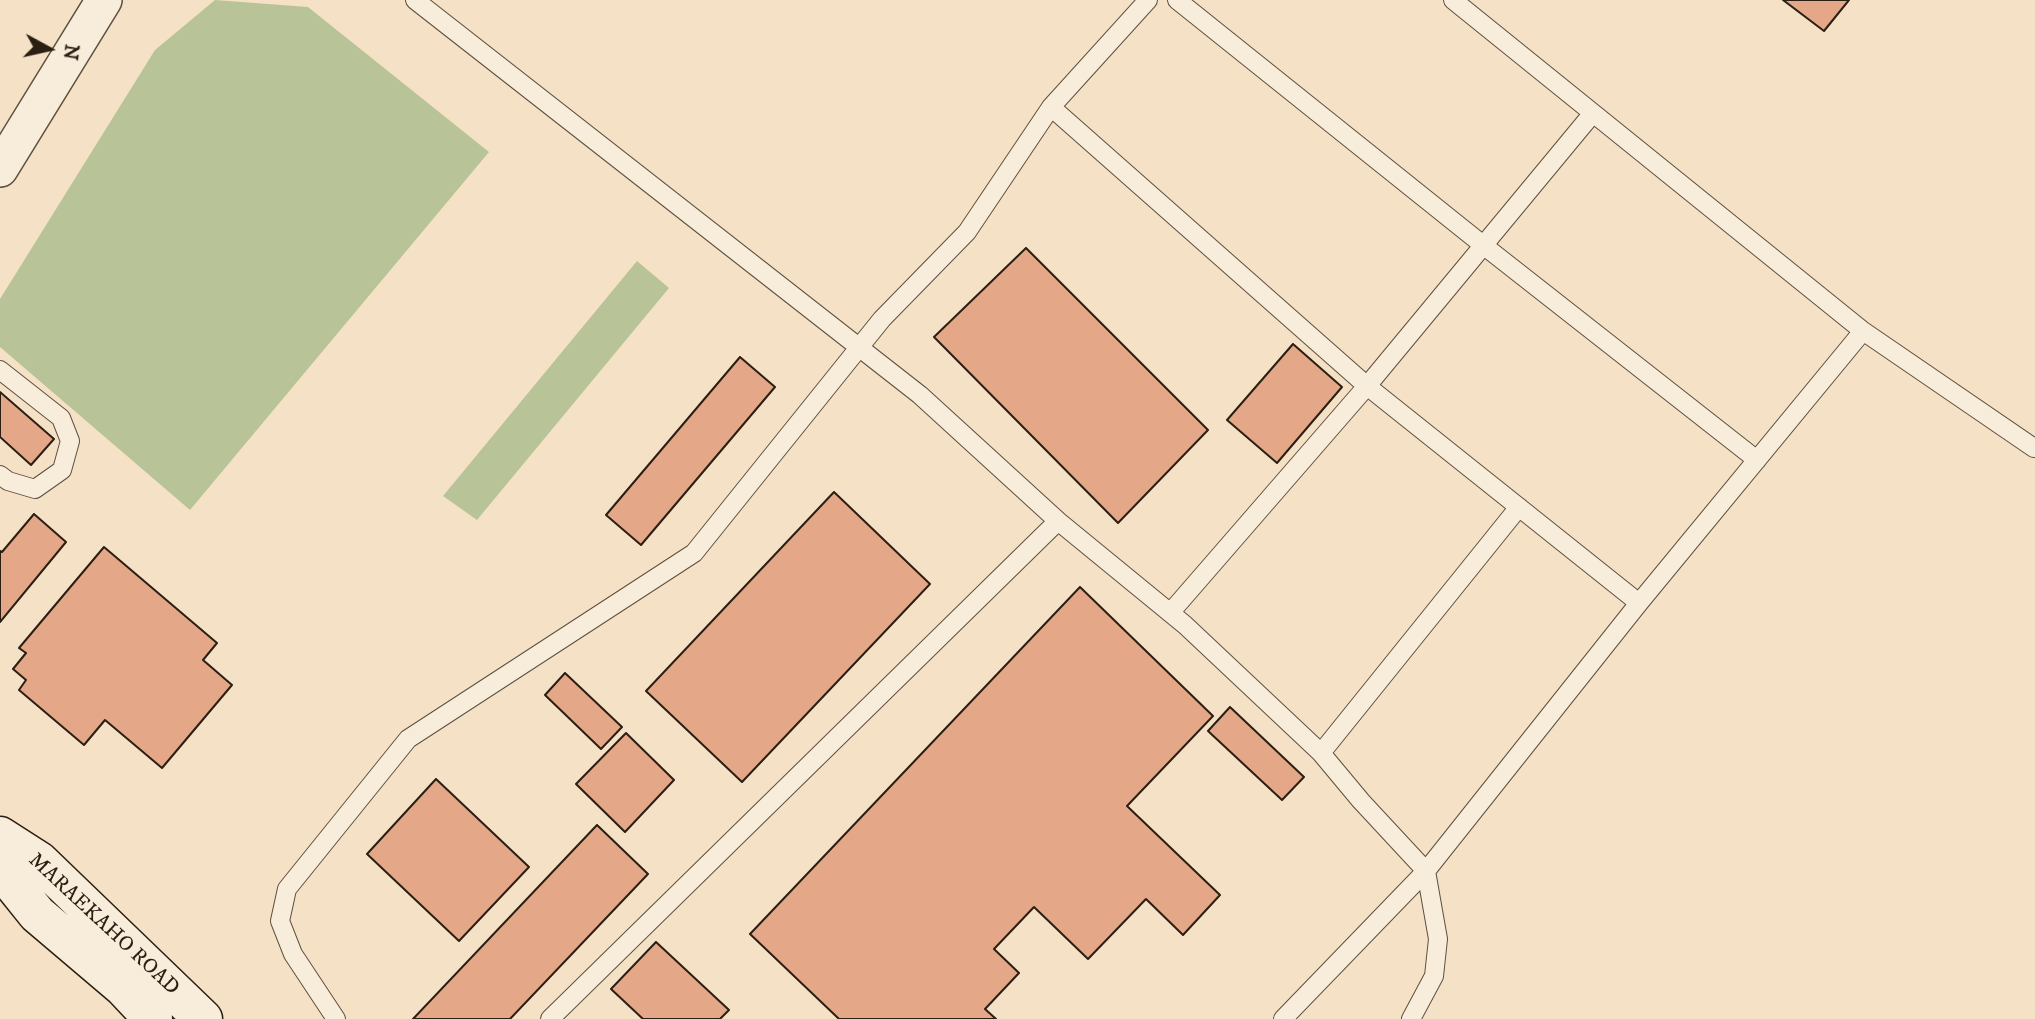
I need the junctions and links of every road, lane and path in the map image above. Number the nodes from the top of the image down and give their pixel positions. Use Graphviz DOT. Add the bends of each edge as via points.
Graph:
graph roads {
  1 [pos="104,0"];
  2 [pos="415,0"];
  3 [pos="1148,0"];
  4 [pos="1177,0"];
  5 [pos="1454,0"];
  6 [pos="1051,107"];
  7 [pos="1593,113"];
  8 [pos="0,169"];
  9 [pos="1483,245"];
  10 [pos="1863,331"];
  11 [pos="860,347"];
  12 [pos="0,370"];
  13 [pos="1367,386"];
  14 [pos="2034,448"];
  15 [pos="1757,460"];
  16 [pos="0,475"];
  17 [pos="1519,507"];
  18 [pos="1058,521"];
  19 [pos="1639,603"];
  20 [pos="1170,613"];
  21 [pos="1321,753"];
  22 [pos="0,836"];
  23 [pos="0,868"];
  24 [pos="1426,871"];
  25 [pos="153,1019"];
  26 [pos="203,1019"];
  27 [pos="336,1019"];
  28 [pos="550,1019"];
  29 [pos="1283,1019"];
  30 [pos="1411,1019"];
  1 -- 8 [label="street"];
  2 -- 11 [label="lane"];
  3 -- 6 [label="lane"];
  4 -- 9 [label="lane"];
  5 -- 7 [label="lane"];
  6 -- 11 [label="lane" via="967,232"];
  6 -- 13 [label="lane"];
  7 -- 9 [label="lane"];
  7 -- 10 [label="lane"];
  9 -- 13 [label="lane"];
  9 -- 15 [label="lane"];
  10 -- 14 [label="lane"];
  10 -- 15 [label="lane"];
  11 -- 18 [label="lane" via="920,395"];
  11 -- 27 [label="lane" via="694,553 408,739 287,890 280,921 293,954"];
  12 -- 16 [label="lane" via="61,418 70,441 62,470 35,489"];
  13 -- 17 [label="lane"];
  13 -- 20 [label="lane"];
  15 -- 19 [label="lane"];
  17 -- 19 [label="lane"];
  17 -- 21 [label="lane"];
  18 -- 20 [label="lane"];
  18 -- 28 [label="lane"];
  19 -- 24 [label="lane"];
  20 -- 21 [label="lane"];
  21 -- 24 [label="lane"];
  22 -- 26 [label="main road, MARAEKAHO ROAD" via="39,861"];
  23 -- 25 [label="main road" via="37,914 123,987"];
  24 -- 29 [label="lane"];
  24 -- 30 [label="lane" via="1438,939 1434,976"];
}
